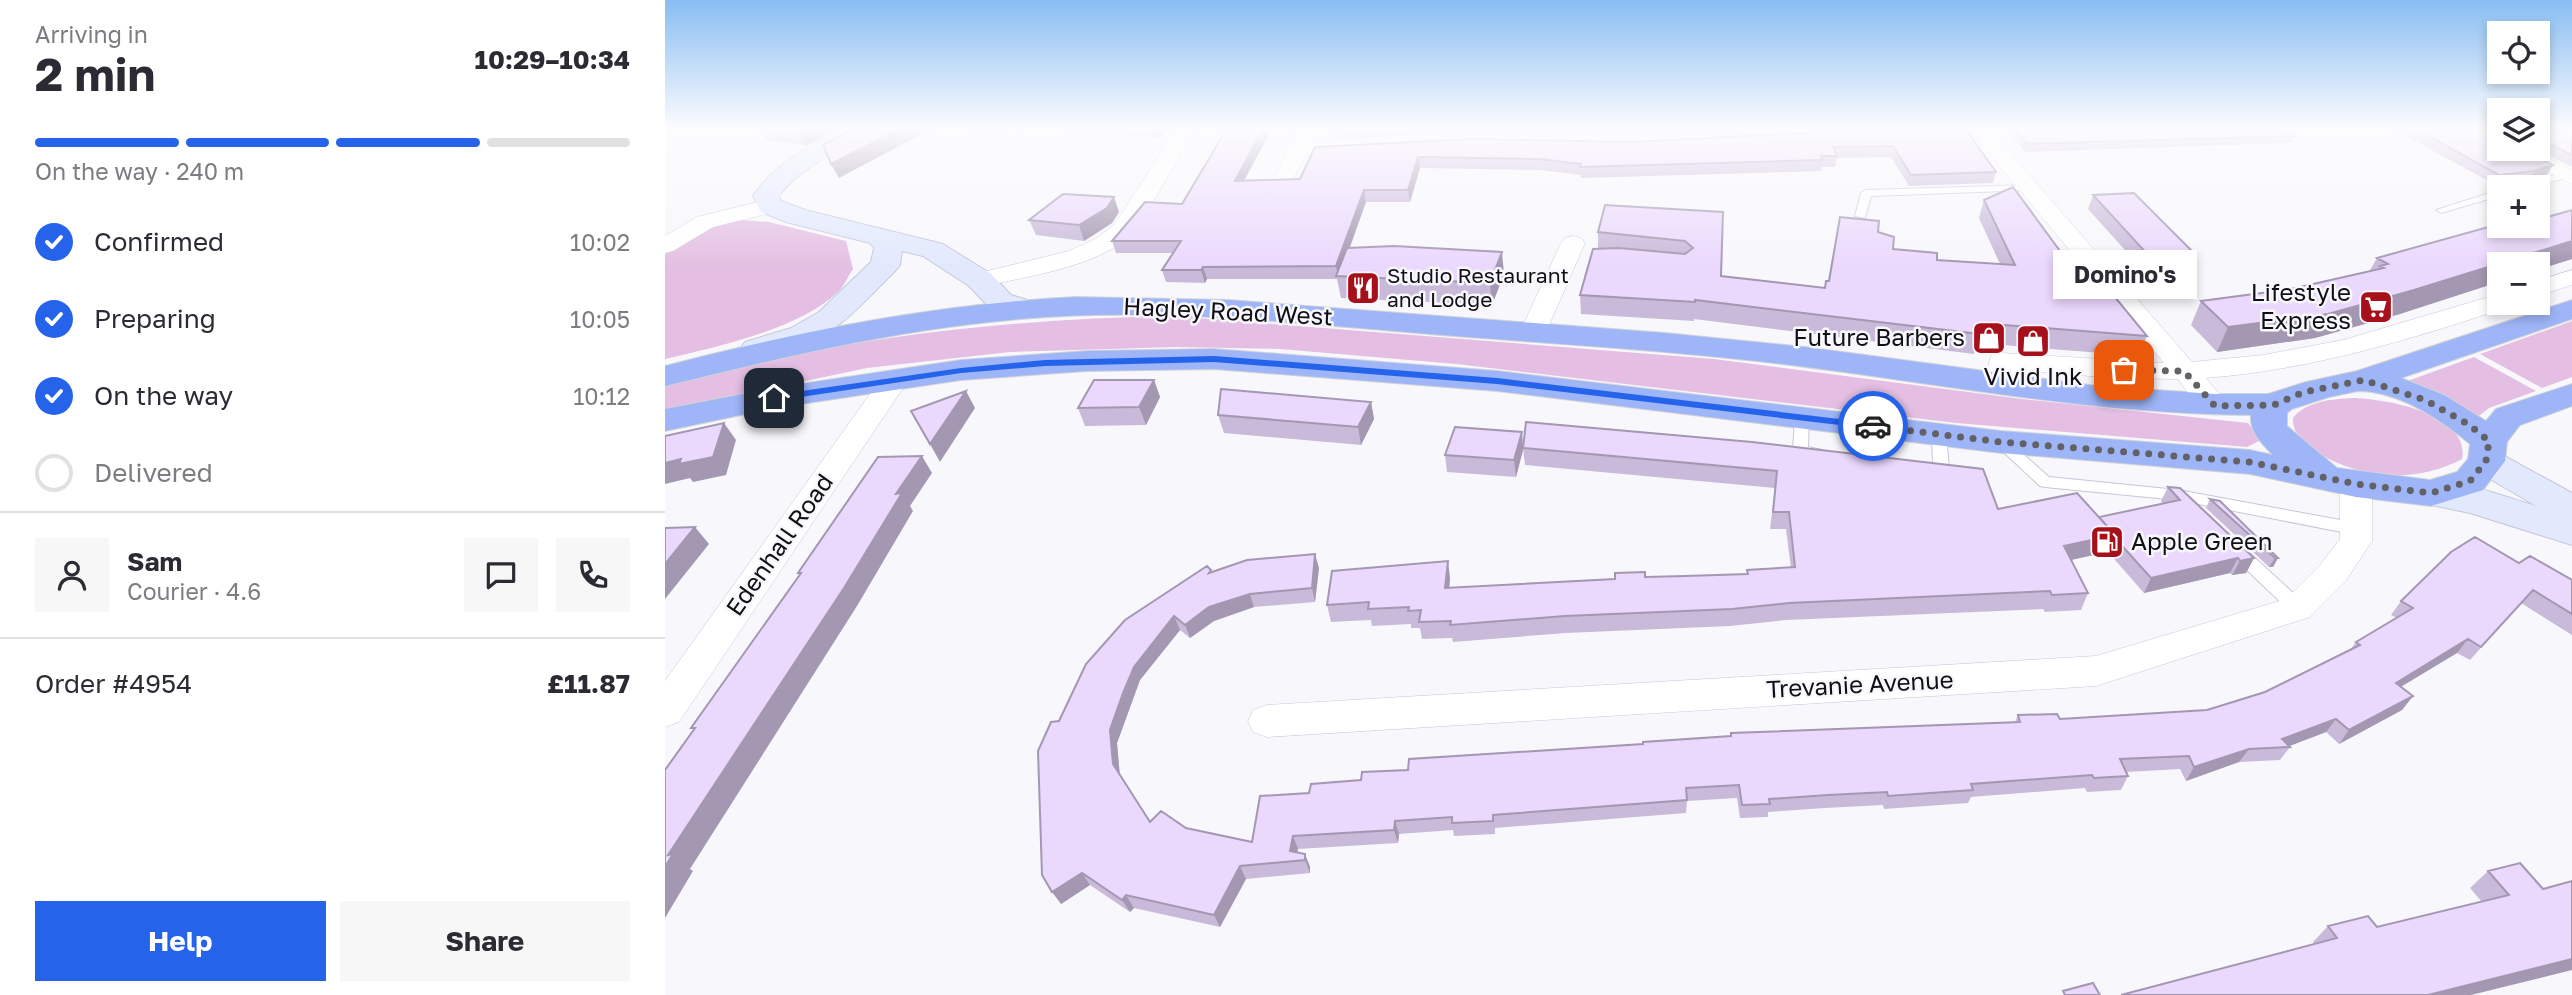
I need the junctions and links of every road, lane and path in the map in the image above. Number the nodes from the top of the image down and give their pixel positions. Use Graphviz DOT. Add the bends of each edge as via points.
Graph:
graph roads {
  1 [pos="786,173"];
  2 [pos="1158,173"];
  3 [pos="1287,173"];
  4 [pos="2017,173"];
  5 [pos="2568,176"];
  6 [pos="1285,177"];
  7 [pos="2550,180"];
  8 [pos="1862,181"];
  9 [pos="2029,188"];
  10 [pos="1866,193"];
  11 [pos="2487,197"];
  12 [pos="770,206"];
  13 [pos="2441,210"];
  14 [pos="1861,216"];
  15 [pos="881,238"];
  16 [pos="665,246"];
  17 [pos="1575,254"];
  18 [pos="2572,277"];
  19 [pos="980,280"];
  20 [pos="2550,285"];
  21 [pos="2487,306"];
  22 [pos="1023,309"];
  23 [pos="2572,309"];
  24 [pos="2508,315"];
  25 [pos="2522,326"];
  26 [pos="1533,332"];
  27 [pos="720,361"];
  28 [pos="2184,371"];
  29 [pos="665,376"];
  30 [pos="895,379"];
  31 [pos="2364,380"];
  32 [pos="2003,384"];
  33 [pos="2572,394"];
  34 [pos="2274,405"];
  35 [pos="2215,406"];
  36 [pos="1802,417"];
  37 [pos="665,419"];
  38 [pos="1939,434"];
  39 [pos="2001,442"];
  40 [pos="2488,451"];
  41 [pos="1838,455"];
  42 [pos="1915,465"];
  43 [pos="2342,481"];
  44 [pos="2431,493"];
  45 [pos="2178,495"];
  46 [pos="2572,510"];
  47 [pos="2198,514"];
  48 [pos="2357,529"];
  49 [pos="2572,531"];
  50 [pos="2228,542"];
  51 [pos="2298,608"];
  52 [pos="665,711"];
  53 [pos="1267,721"];
  1 -- 12 [label="street" via="767,196"];
  2 -- 19 [label="street" via="1122,230 1105,243 1076,256"];
  3 -- 6 [label="street"];
  4 -- 9 [label="street"];
  5 -- 7 [label="lane"];
  8 -- 10 [label="lane"];
  9 -- 10 [label="lane"];
  9 -- 28 [label="street"];
  10 -- 14 [label="lane"];
  11 -- 13 [label="lane"];
  12 -- 15 [label="street"];
  12 -- 16 [label="street" via="705,222"];
  15 -- 19 [label="street" via="933,250"];
  15 -- 27 [label="street" via="888,248 885,265 830,319 802,335"];
  17 -- 26 [label="street"];
  18 -- 20 [label="street"];
  19 -- 22 [label="street" via="1000,301"];
  21 -- 28 [label="street" via="2297,358"];
  22 -- 26 [label="highway, Hagley Road West" via="1143,305"];
  22 -- 27 [label="highway, Hagley Road West" via="890,325"];
  23 -- 25 [label="highway"];
  24 -- 25 [label="street"];
  25 -- 31 [label="highway"];
  26 -- 32 [label="highway, Hagley Road West" via="1801,356"];
  27 -- 29 [label="highway, Hagley Road West"];
  28 -- 32 [label="street" via="2002,361"];
  28 -- 35 [label="street"];
  30 -- 36 [label="highway, Hagley Road West" via="1045,363 1214,359 1497,381"];
  30 -- 37 [label="highway, Hagley Road West"];
  30 -- 52 [label="street, Edenhall Road"];
  31 -- 34 [label="highway" via="2304,392"];
  31 -- 40 [label="highway" via="2425,400 2468,424"];
  32 -- 35 [label="highway, Hagley Road West"];
  33 -- 40 [label="highway" via="2508,417"];
  34 -- 35 [label="highway, Hagley Road West"];
  34 -- 43 [label="highway" via="2267,418 2281,441"];
  36 -- 38 [label="highway, Hagley Road West"];
  36 -- 41 [label="lane" via="1800,450"];
  38 -- 39 [label="highway, Hagley Road West"];
  38 -- 42 [label="lane" via="1941,469"];
  39 -- 43 [label="highway, Hagley Road West" via="2250,462"];
  39 -- 45 [label="lane" via="2046,482"];
  40 -- 44 [label="highway" via="2470,481"];
  40 -- 46 [label="street"];
  43 -- 44 [label="highway, Hagley Road West"];
  43 -- 48 [label="street, Trevanie Avenue"];
  44 -- 49 [label="street" via="2474,500"];
  45 -- 47 [label="lane"];
  45 -- 48 [label="lane"];
  48 -- 51 [label="street, Trevanie Avenue" via="2356,541 2333,573"];
  50 -- 51 [label="lane"];
  51 -- 53 [label="street, Trevanie Avenue" via="2096,671"];
}
